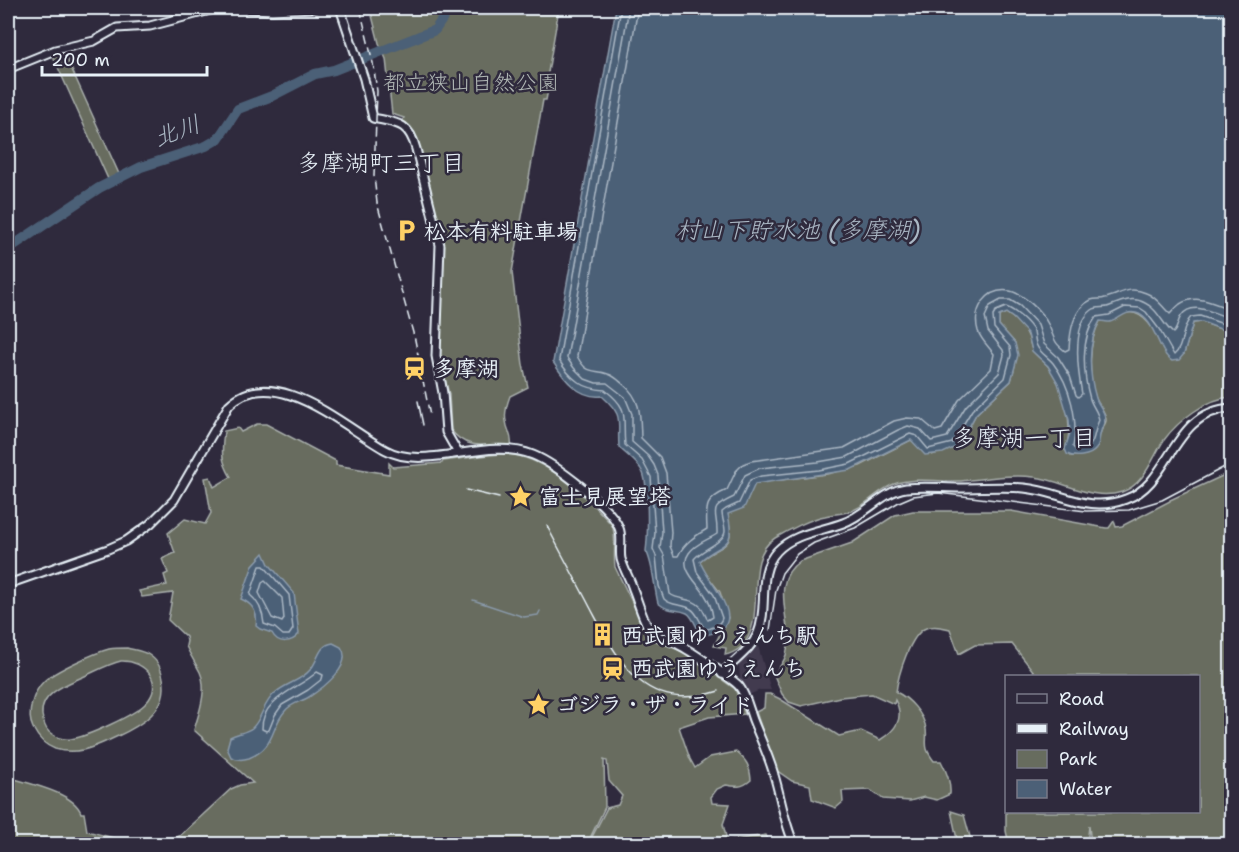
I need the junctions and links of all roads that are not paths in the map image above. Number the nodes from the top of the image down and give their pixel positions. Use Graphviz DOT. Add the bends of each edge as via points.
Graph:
graph roads {
  1 [pos="218,8"];
  2 [pos="234,8"];
  3 [pos="314,8"];
  4 [pos="340,8"];
  5 [pos="8,69"];
  6 [pos="1232,408"];
  7 [pos="459,453"];
  8 [pos="8,584"];
  9 [pos="722,674"];
  10 [pos="794,844"];
  1 -- 5 [label="street" via="150,26 117,28 94,41 55,50"];
  2 -- 3 [label="street"];
  4 -- 7 [label="street" via="373,118 407,128 416,149 440,245 436,356 446,432"];
  6 -- 9 [label="street" via="1197,420 1149,484 1125,500 1080,503 1015,487 903,489 849,521 790,541 776,552 767,567 762,619 755,638"];
  7 -- 8 [label="street" via="409,458 395,455 330,415 284,393 254,390 237,397 223,411 174,500 141,531 108,549"];
  7 -- 9 [label="street" via="503,449 527,453 547,462 590,494 618,526 621,560 650,629"];
  9 -- 10 [label="street" via="739,686 745,700 772,769"];
}
